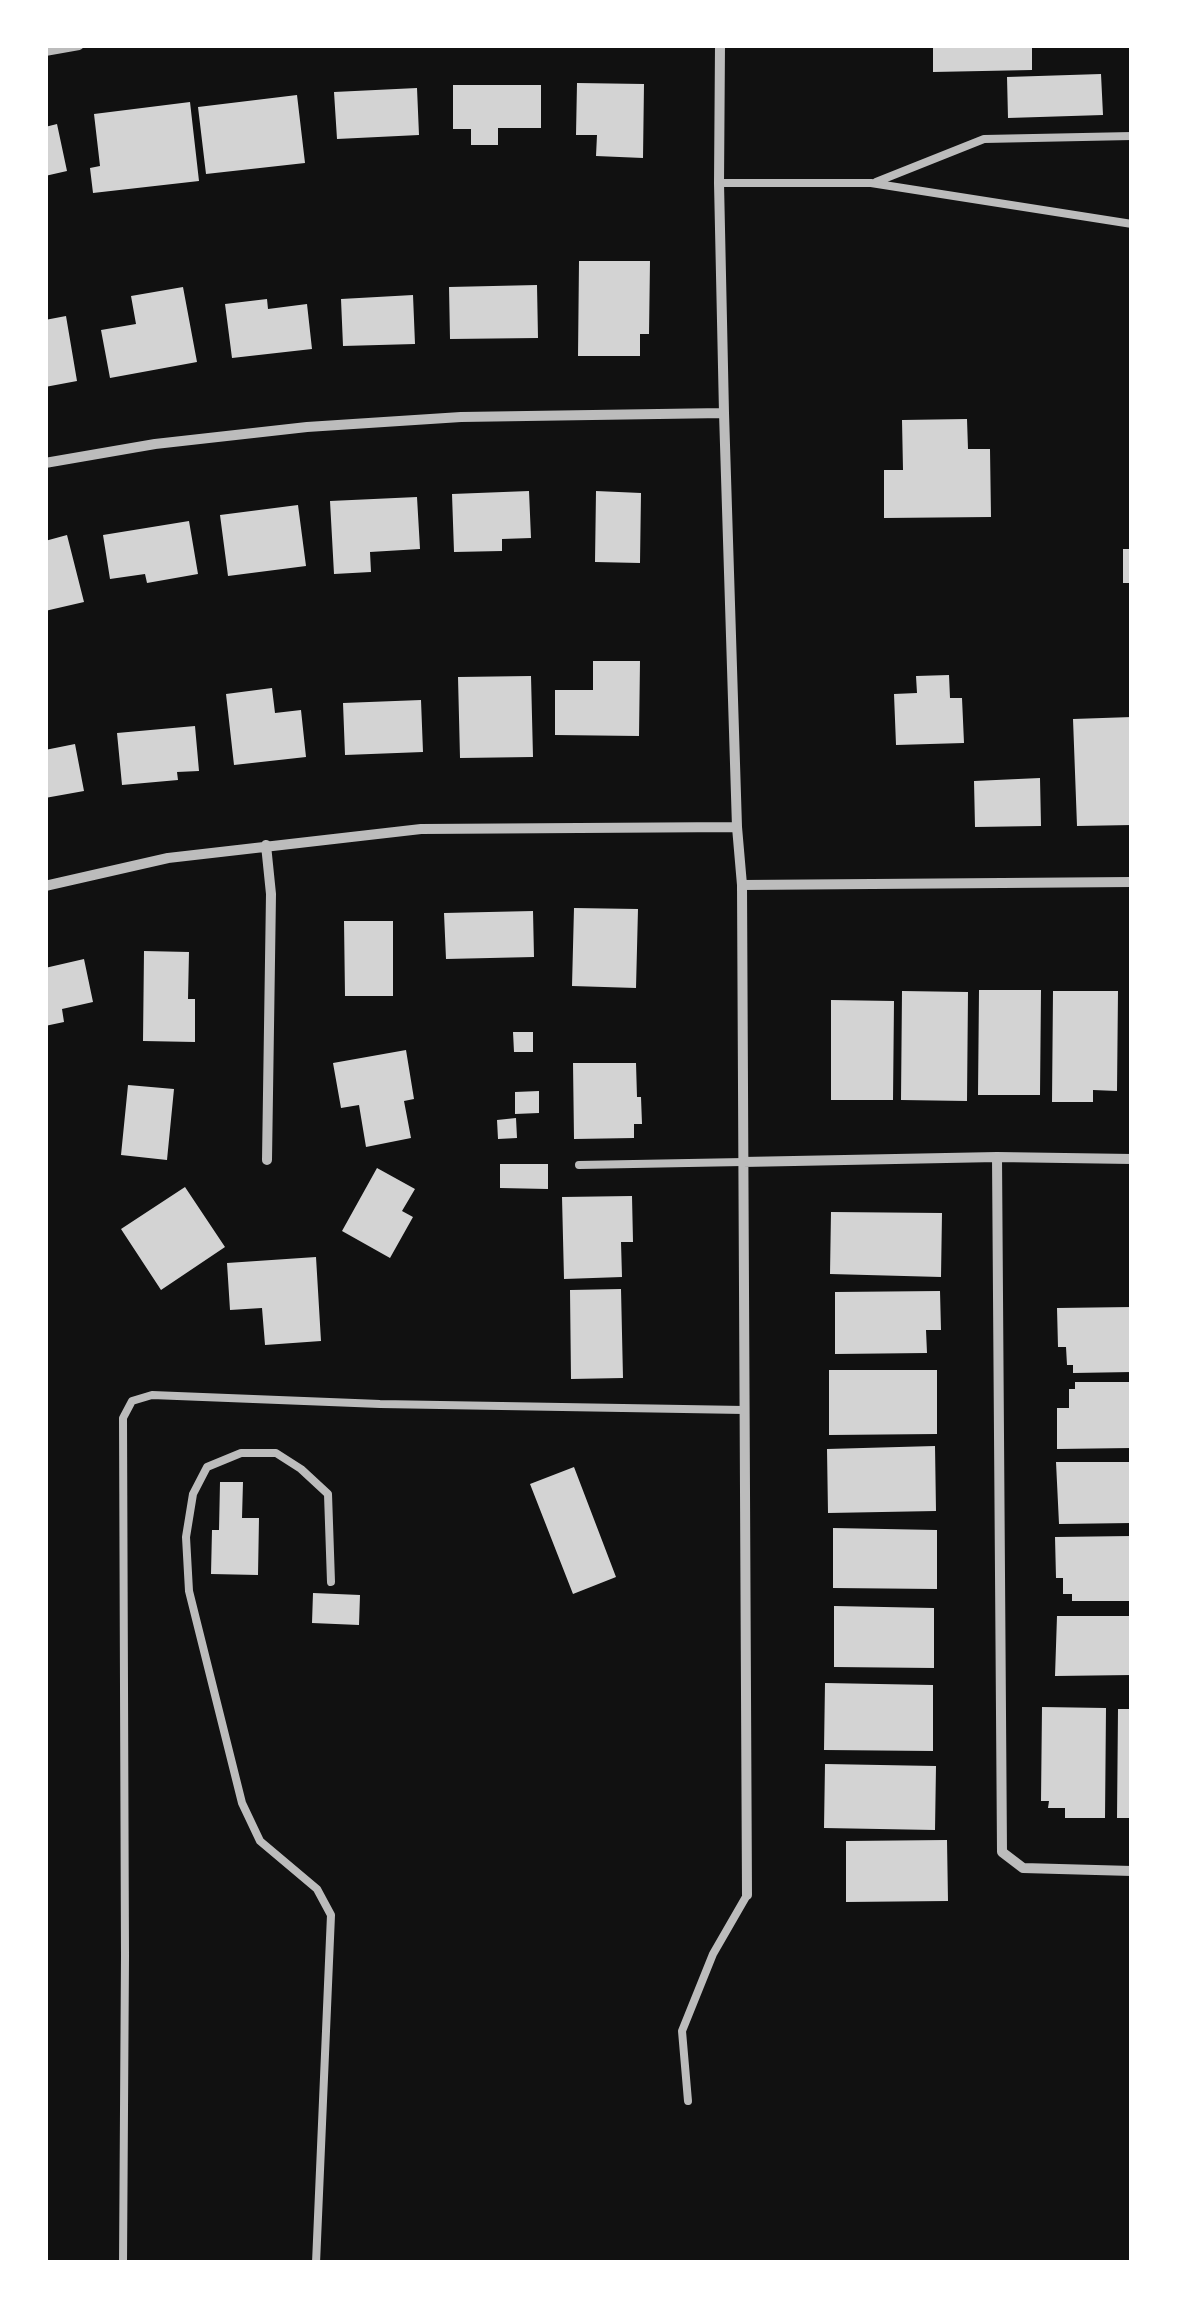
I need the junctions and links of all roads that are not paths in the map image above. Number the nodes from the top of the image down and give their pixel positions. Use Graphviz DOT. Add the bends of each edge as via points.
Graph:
graph roads {
  1 [pos="79,45"];
  2 [pos="720,45"];
  3 [pos="45,51"];
  4 [pos="1132,136"];
  5 [pos="719,184"];
  6 [pos="872,184"];
  7 [pos="1132,224"];
  8 [pos="724,413"];
  9 [pos="45,463"];
  10 [pos="736,827"];
  11 [pos="266,845"];
  12 [pos="1132,882"];
  13 [pos="742,885"];
  14 [pos="45,886"];
  15 [pos="997,1156"];
  16 [pos="1132,1159"];
  17 [pos="267,1160"];
  18 [pos="744,1162"];
  19 [pos="579,1165"];
  20 [pos="744,1410"];
  21 [pos="331,1582"];
  22 [pos="1132,1871"];
  23 [pos="748,1895"];
  24 [pos="688,2101"];
  25 [pos="123,2263"];
  26 [pos="316,2263"];
  1 -- 3 [label="street"];
  2 -- 5 [label="street"];
  4 -- 6 [label="lane" via="984,140"];
  5 -- 6 [label="lane"];
  5 -- 8 [label="street"];
  6 -- 7 [label="lane"];
  8 -- 9 [label="street" via="307,427"];
  8 -- 10 [label="street"];
  10 -- 11 [label="street" via="421,829"];
  10 -- 13 [label="street"];
  11 -- 14 [label="street" via="168,858"];
  11 -- 17 [label="street"];
  12 -- 13 [label="street"];
  13 -- 18 [label="street"];
  15 -- 16 [label="street"];
  15 -- 18 [label="street"];
  15 -- 22 [label="street" via="1002,1852 1023,1868"];
  18 -- 19 [label="lane"];
  18 -- 20 [label="street"];
  20 -- 23 [label="street"];
  20 -- 25 [label="lane" via="152,1395 132,1400 123,1418"];
  21 -- 26 [label="lane" via="328,1494 301,1469 276,1454 240,1454 207,1468 193,1494 186,1537 189,1591 242,1803 260,1840 317,1889 330,1915"];
  23 -- 24 [label="lane" via="713,1954 682,2031"];
}
